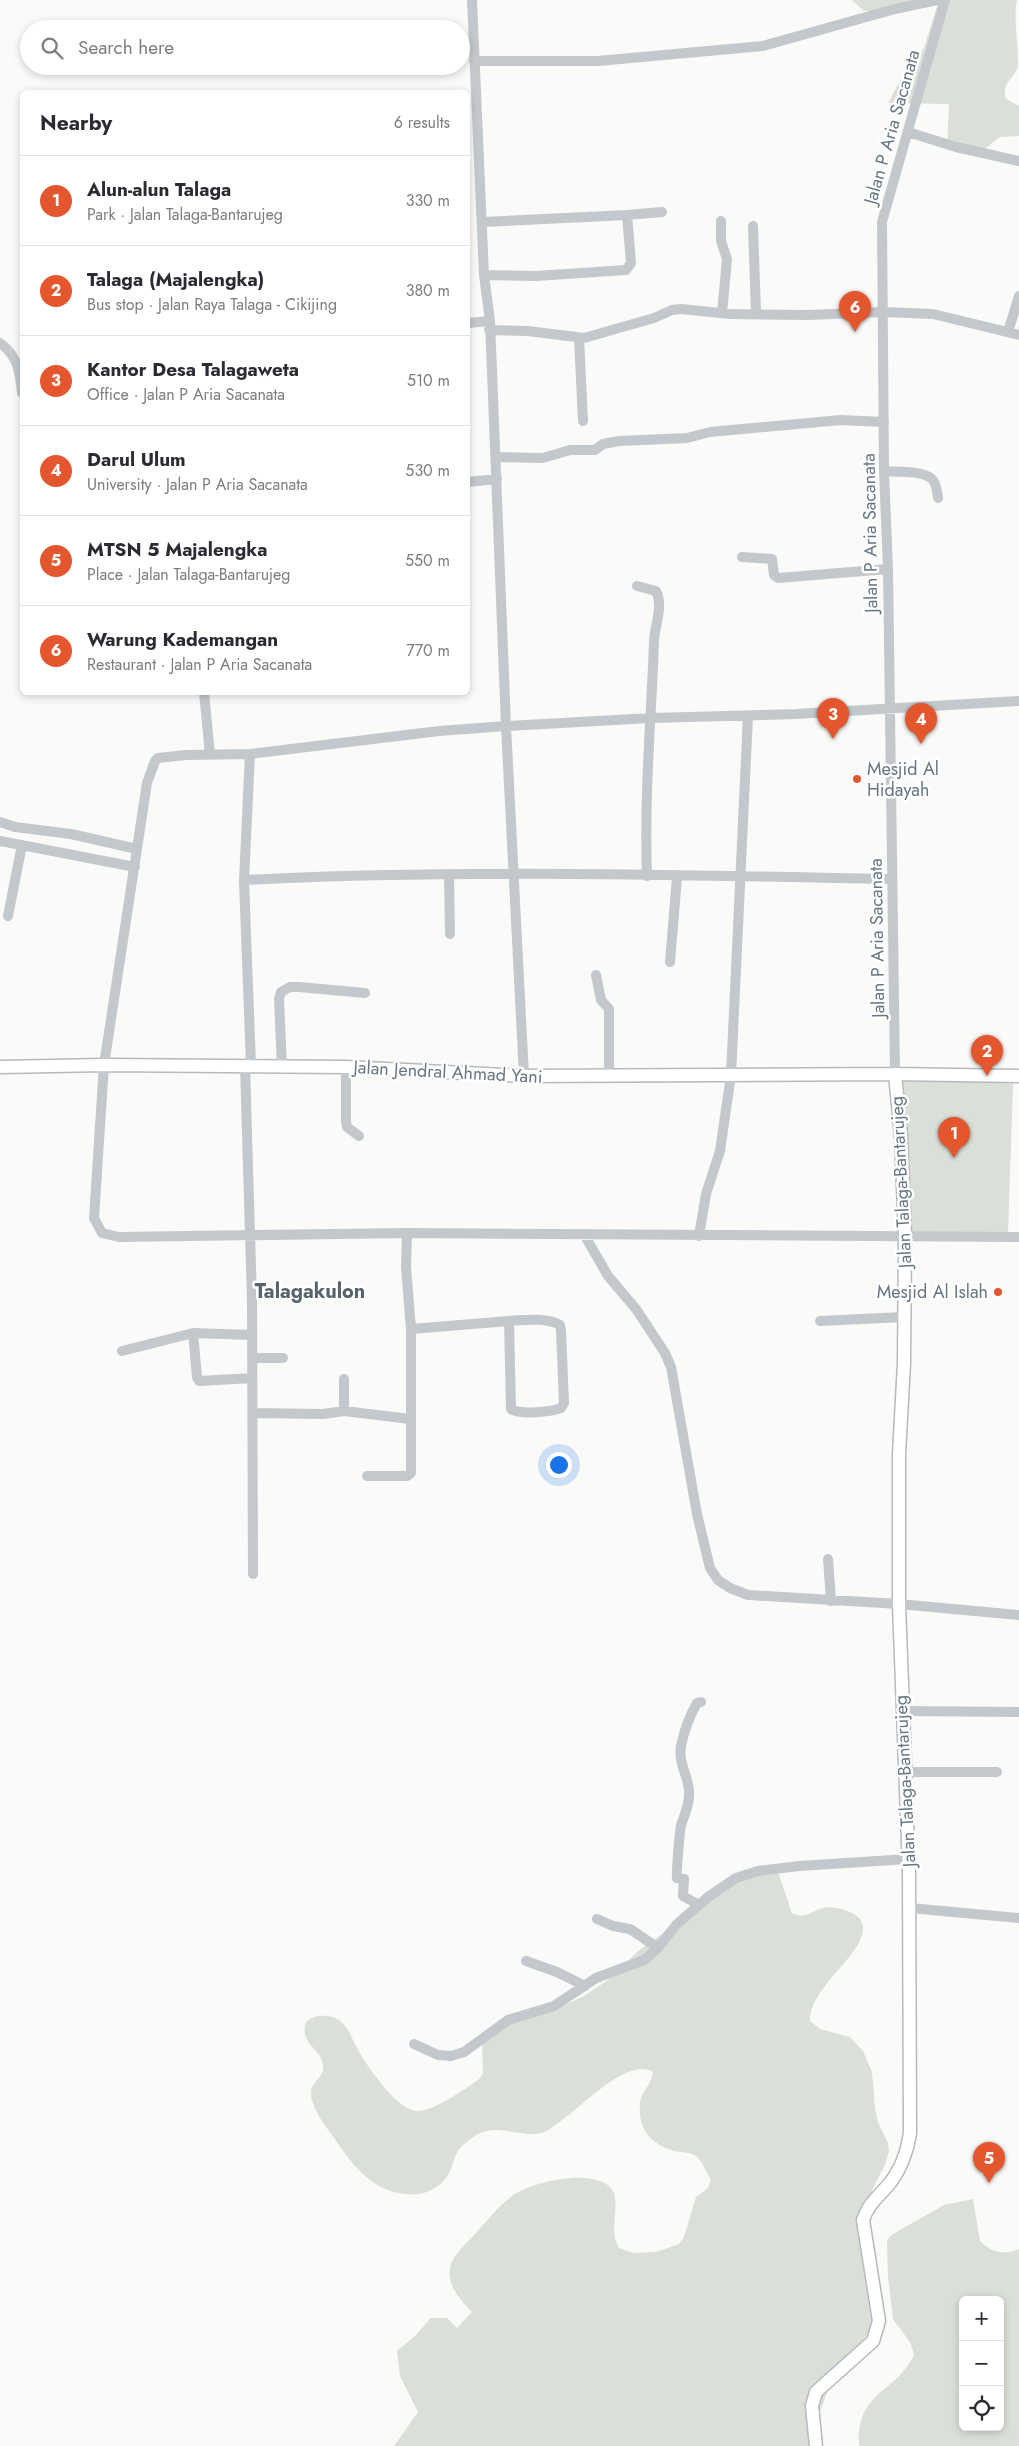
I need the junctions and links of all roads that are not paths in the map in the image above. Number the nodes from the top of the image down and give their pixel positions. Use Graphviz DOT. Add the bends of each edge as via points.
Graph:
graph roads {
  1 [pos="472,0"];
  2 [pos="937,0"];
  3 [pos="945,0"];
  4 [pos="474,61"];
  5 [pos="908,132"];
  6 [pos="1019,162"];
  7 [pos="470,172"];
  8 [pos="479,172"];
  9 [pos="662,212"];
  10 [pos="626,215"];
  11 [pos="721,221"];
  12 [pos="482,222"];
  13 [pos="752,226"];
  14 [pos="484,275"];
  15 [pos="1019,296"];
  16 [pos="883,312"];
  17 [pos="722,313"];
  18 [pos="756,313"];
  19 [pos="470,323"];
  20 [pos="489,326"];
  21 [pos="1008,332"];
  22 [pos="1019,335"];
  23 [pos="579,338"];
  24 [pos="0,343"];
  25 [pos="20,375"];
  26 [pos="583,421"];
  27 [pos="884,422"];
  28 [pos="496,458"];
  29 [pos="884,472"];
  30 [pos="497,479"];
  31 [pos="470,482"];
  32 [pos="938,498"];
  33 [pos="742,557"];
  34 [pos="888,569"];
  35 [pos="637,586"];
  36 [pos="204,695"];
  37 [pos="1019,700"];
  38 [pos="890,707"];
  39 [pos="748,716"];
  40 [pos="651,718"];
  41 [pos="506,726"];
  42 [pos="250,754"];
  43 [pos="210,755"];
  44 [pos="0,822"];
  45 [pos="0,841"];
  46 [pos="22,845"];
  47 [pos="137,849"];
  48 [pos="135,867"];
  49 [pos="449,875"];
  50 [pos="513,875"];
  51 [pos="648,876"];
  52 [pos="678,877"];
  53 [pos="739,878"];
  54 [pos="892,879"];
  55 [pos="244,880"];
  56 [pos="8,916"];
  57 [pos="450,934"];
  58 [pos="670,962"];
  59 [pos="596,975"];
  60 [pos="365,993"];
  61 [pos="104,1065"];
  62 [pos="248,1066"];
  63 [pos="0,1067"];
  64 [pos="346,1067"];
  65 [pos="282,1068"];
  66 [pos="895,1074"];
  67 [pos="731,1075"];
  68 [pos="524,1076"];
  69 [pos="609,1076"];
  70 [pos="1019,1076"];
  71 [pos="359,1136"];
  72 [pos="408,1233"];
  73 [pos="906,1235"];
  74 [pos="250,1236"];
  75 [pos="585,1236"];
  76 [pos="699,1236"];
  77 [pos="1019,1237"];
  78 [pos="904,1317"];
  79 [pos="510,1321"];
  80 [pos="820,1321"];
  81 [pos="411,1328"];
  82 [pos="193,1333"];
  83 [pos="251,1335"];
  84 [pos="122,1351"];
  85 [pos="252,1358"];
  86 [pos="283,1358"];
  87 [pos="252,1378"];
  88 [pos="344,1379"];
  89 [pos="344,1411"];
  90 [pos="252,1413"];
  91 [pos="410,1419"];
  92 [pos="367,1476"];
  93 [pos="828,1559"];
  94 [pos="253,1574"];
  95 [pos="831,1601"];
  96 [pos="899,1604"];
  97 [pos="1019,1615"];
  98 [pos="701,1702"];
  99 [pos="902,1711"];
  100 [pos="1019,1712"];
  101 [pos="904,1772"];
  102 [pos="997,1772"];
  103 [pos="908,1859"];
  104 [pos="699,1905"];
  105 [pos="910,1908"];
  106 [pos="1019,1918"];
  107 [pos="597,1919"];
  108 [pos="658,1948"];
  109 [pos="526,1961"];
  110 [pos="585,1986"];
  111 [pos="414,2044"];
  112 [pos="816,2446"];
  1 -- 4 [label="street"];
  2 -- 4 [label="street" via="763,46 598,61"];
  3 -- 5 [label="street, Jalan P Aria Sacanata"];
  4 -- 8 [label="street"];
  5 -- 6 [label="street"];
  5 -- 16 [label="street, Jalan P Aria Sacanata" via="882,222"];
  7 -- 8 [label="street"];
  8 -- 12 [label="street"];
  9 -- 10 [label="street"];
  10 -- 12 [label="street"];
  10 -- 14 [label="street" via="631,263 626,270 536,276"];
  11 -- 17 [label="street" via="721,241 727,259"];
  12 -- 14 [label="street"];
  13 -- 18 [label="street"];
  14 -- 20 [label="street"];
  15 -- 21 [label="street"];
  16 -- 18 [label="street"];
  16 -- 21 [label="street" via="933,314"];
  16 -- 27 [label="street, Jalan P Aria Sacanata"];
  17 -- 18 [label="street"];
  17 -- 23 [label="street" via="672,310 601,334"];
  19 -- 20 [label="street"];
  20 -- 23 [label="street"];
  20 -- 28 [label="street"];
  21 -- 22 [label="street"];
  23 -- 26 [label="street"];
  24 -- 25 [label="street" via="14,354"];
  27 -- 28 [label="street" via="841,420 745,428 687,438 603,444 595,450 570,450 543,458"];
  27 -- 29 [label="street, Jalan P Aria Sacanata"];
  28 -- 30 [label="street"];
  29 -- 32 [label="street" via="918,474 932,479"];
  29 -- 34 [label="street, Jalan P Aria Sacanata"];
  30 -- 31 [label="street"];
  30 -- 41 [label="street"];
  33 -- 34 [label="street" via="772,559 774,575 778,578"];
  34 -- 38 [label="street, Jalan P Aria Sacanata"];
  35 -- 40 [label="street" via="656,591 659,597"];
  36 -- 43 [label="street"];
  37 -- 38 [label="street"];
  38 -- 39 [label="street"];
  38 -- 54 [label="street, Jalan P Aria Sacanata"];
  39 -- 40 [label="street"];
  39 -- 53 [label="street"];
  40 -- 41 [label="street"];
  40 -- 51 [label="street" via="645,824"];
  41 -- 42 [label="street"];
  41 -- 50 [label="street"];
  42 -- 43 [label="street"];
  42 -- 55 [label="street"];
  43 -- 47 [label="street" via="161,757 155,761 147,783"];
  44 -- 47 [label="street"];
  45 -- 46 [label="street"];
  46 -- 48 [label="street"];
  46 -- 56 [label="street"];
  47 -- 48 [label="street"];
  48 -- 61 [label="street"];
  49 -- 50 [label="street"];
  49 -- 55 [label="street"];
  49 -- 57 [label="street"];
  50 -- 51 [label="street" via="608,873"];
  50 -- 68 [label="street"];
  51 -- 52 [label="street"];
  52 -- 53 [label="street"];
  52 -- 58 [label="street"];
  53 -- 54 [label="street"];
  53 -- 67 [label="street"];
  54 -- 66 [label="street, Jalan P Aria Sacanata"];
  55 -- 62 [label="street"];
  59 -- 69 [label="street" via="602,1000 609,1009"];
  60 -- 65 [label="street" via="299,987 281,992"];
  61 -- 62 [label="main road, Jalan Jendral Ahmad Yani"];
  61 -- 63 [label="main road, Jalan Jendral Ahmad Yani"];
  61 -- 74 [label="street" via="95,1184 94,1218 98,1229 109,1236 119,1237"];
  62 -- 65 [label="main road, Jalan Jendral Ahmad Yani"];
  62 -- 74 [label="street"];
  64 -- 65 [label="main road, Jalan Jendral Ahmad Yani"];
  64 -- 68 [label="main road, Jalan Jendral Ahmad Yani"];
  64 -- 71 [label="street" via="347,1127"];
  66 -- 67 [label="main road, Jalan Jendral Ahmad Yani"];
  66 -- 70 [label="main road, Jalan Jendral Ahmad Yani"];
  66 -- 73 [label="main road, Jalan Talaga-Bantarujeg"];
  67 -- 69 [label="main road, Jalan Jendral Ahmad Yani"];
  67 -- 76 [label="street" via="720,1151 706,1194"];
  68 -- 69 [label="main road, Jalan Jendral Ahmad Yani"];
  72 -- 74 [label="street"];
  72 -- 75 [label="street"];
  72 -- 81 [label="street" via="406,1267"];
  73 -- 76 [label="street"];
  73 -- 77 [label="street"];
  73 -- 78 [label="main road, Jalan Talaga-Bantarujeg"];
  74 -- 83 [label="street"];
  75 -- 76 [label="street"];
  75 -- 95 [label="street" via="608,1276 649,1328 671,1367 697,1514 710,1568 718,1580 748,1595"];
  78 -- 80 [label="street"];
  78 -- 96 [label="main road, Jalan Talaga-Bantarujeg" via="899,1454"];
  79 -- 79 [label="street" via="554,1322 560,1325 564,1403 561,1408 533,1412 511,1409"];
  79 -- 81 [label="street"];
  81 -- 91 [label="street"];
  82 -- 83 [label="street"];
  82 -- 84 [label="street"];
  82 -- 87 [label="street" via="199,1381"];
  83 -- 85 [label="street"];
  85 -- 86 [label="street"];
  85 -- 87 [label="street"];
  87 -- 90 [label="street"];
  88 -- 89 [label="street"];
  89 -- 90 [label="street" via="323,1414"];
  89 -- 91 [label="street"];
  90 -- 94 [label="street"];
  91 -- 92 [label="street" via="409,1476"];
  93 -- 95 [label="street"];
  95 -- 96 [label="street"];
  96 -- 97 [label="street"];
  96 -- 99 [label="main road, Jalan Talaga-Bantarujeg"];
  98 -- 104 [label="street" via="697,1703 688,1721 681,1746 680,1760 689,1791 687,1812 680,1827 675,1872 677,1878 684,1879 683,1896"];
  99 -- 100 [label="street"];
  99 -- 101 [label="main road, Jalan Talaga-Bantarujeg"];
  101 -- 102 [label="street"];
  101 -- 103 [label="main road, Jalan Talaga-Bantarujeg"];
  103 -- 104 [label="street" via="758,1872 736,1878"];
  103 -- 105 [label="main road, Jalan Talaga-Bantarujeg"];
  104 -- 108 [label="street" via="676,1925"];
  105 -- 106 [label="street"];
  105 -- 112 [label="main road, Jalan Talaga-Bantarujeg" via="910,2133 903,2163 869,2205 863,2220 878,2327 872,2341 816,2392 812,2406"];
  107 -- 108 [label="street" via="630,1929"];
  108 -- 110 [label="street" via="644,1960 596,1978"];
  109 -- 110 [label="street"];
  110 -- 111 [label="street" via="554,2006 508,2020 464,2052 438,2056"];
}
